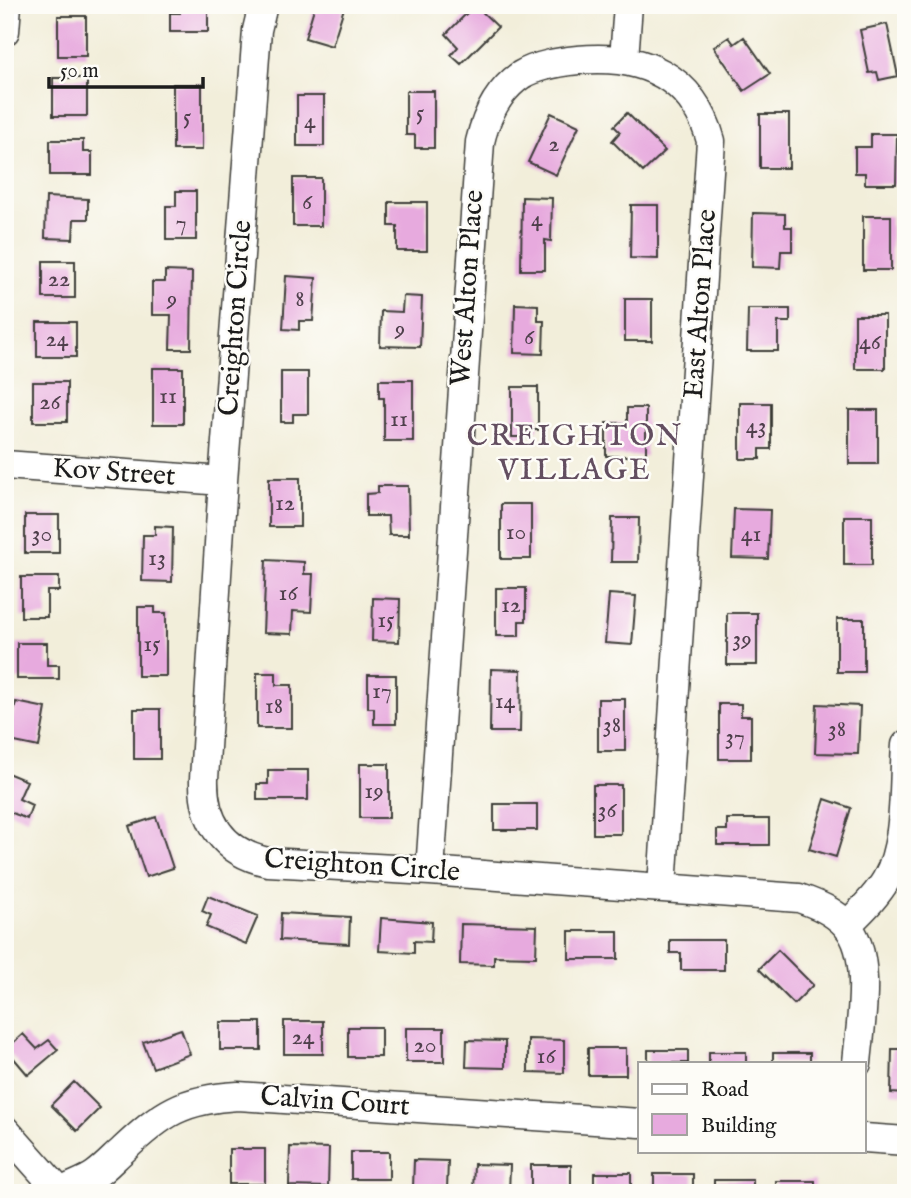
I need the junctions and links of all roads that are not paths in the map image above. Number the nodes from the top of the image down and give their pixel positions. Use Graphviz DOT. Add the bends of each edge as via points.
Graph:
graph roads {
  1 [pos="7,5"];
  2 [pos="262,5"];
  3 [pos="628,5"];
  4 [pos="5,31"];
  5 [pos="624,59"];
  6 [pos="5,465"];
  7 [pos="223,481"];
  8 [pos="906,745"];
  9 [pos="430,871"];
  10 [pos="662,887"];
  11 [pos="847,925"];
  12 [pos="857,1062"];
  13 [pos="638,1123"];
  14 [pos="5,1130"];
  15 [pos="866,1138"];
  16 [pos="906,1141"];
  17 [pos="61,1193"];
  1 -- 4 [label="street"];
  2 -- 7 [label="street, Creighton Circle"];
  3 -- 5 [label="street"];
  5 -- 9 [label="street, West Alton Place" via="568,61 523,74 494,103 480,142"];
  5 -- 10 [label="street, East Alton Place" via="666,75 682,88 706,124 711,141"];
  6 -- 7 [label="street, Kov Street"];
  7 -- 9 [label="street, Creighton Circle" via="204,779 210,819 231,846 252,859"];
  8 -- 11 [label="street" via="895,861 876,895"];
  9 -- 10 [label="street, Creighton Circle"];
  10 -- 11 [label="street, Creighton Circle" via="799,898 826,909"];
  11 -- 12 [label="street" via="862,967"];
  13 -- 17 [label="street, Calvin Court" via="216,1097 171,1111 93,1177"];
  14 -- 17 [label="street"];
  15 -- 16 [label="street"];
}
